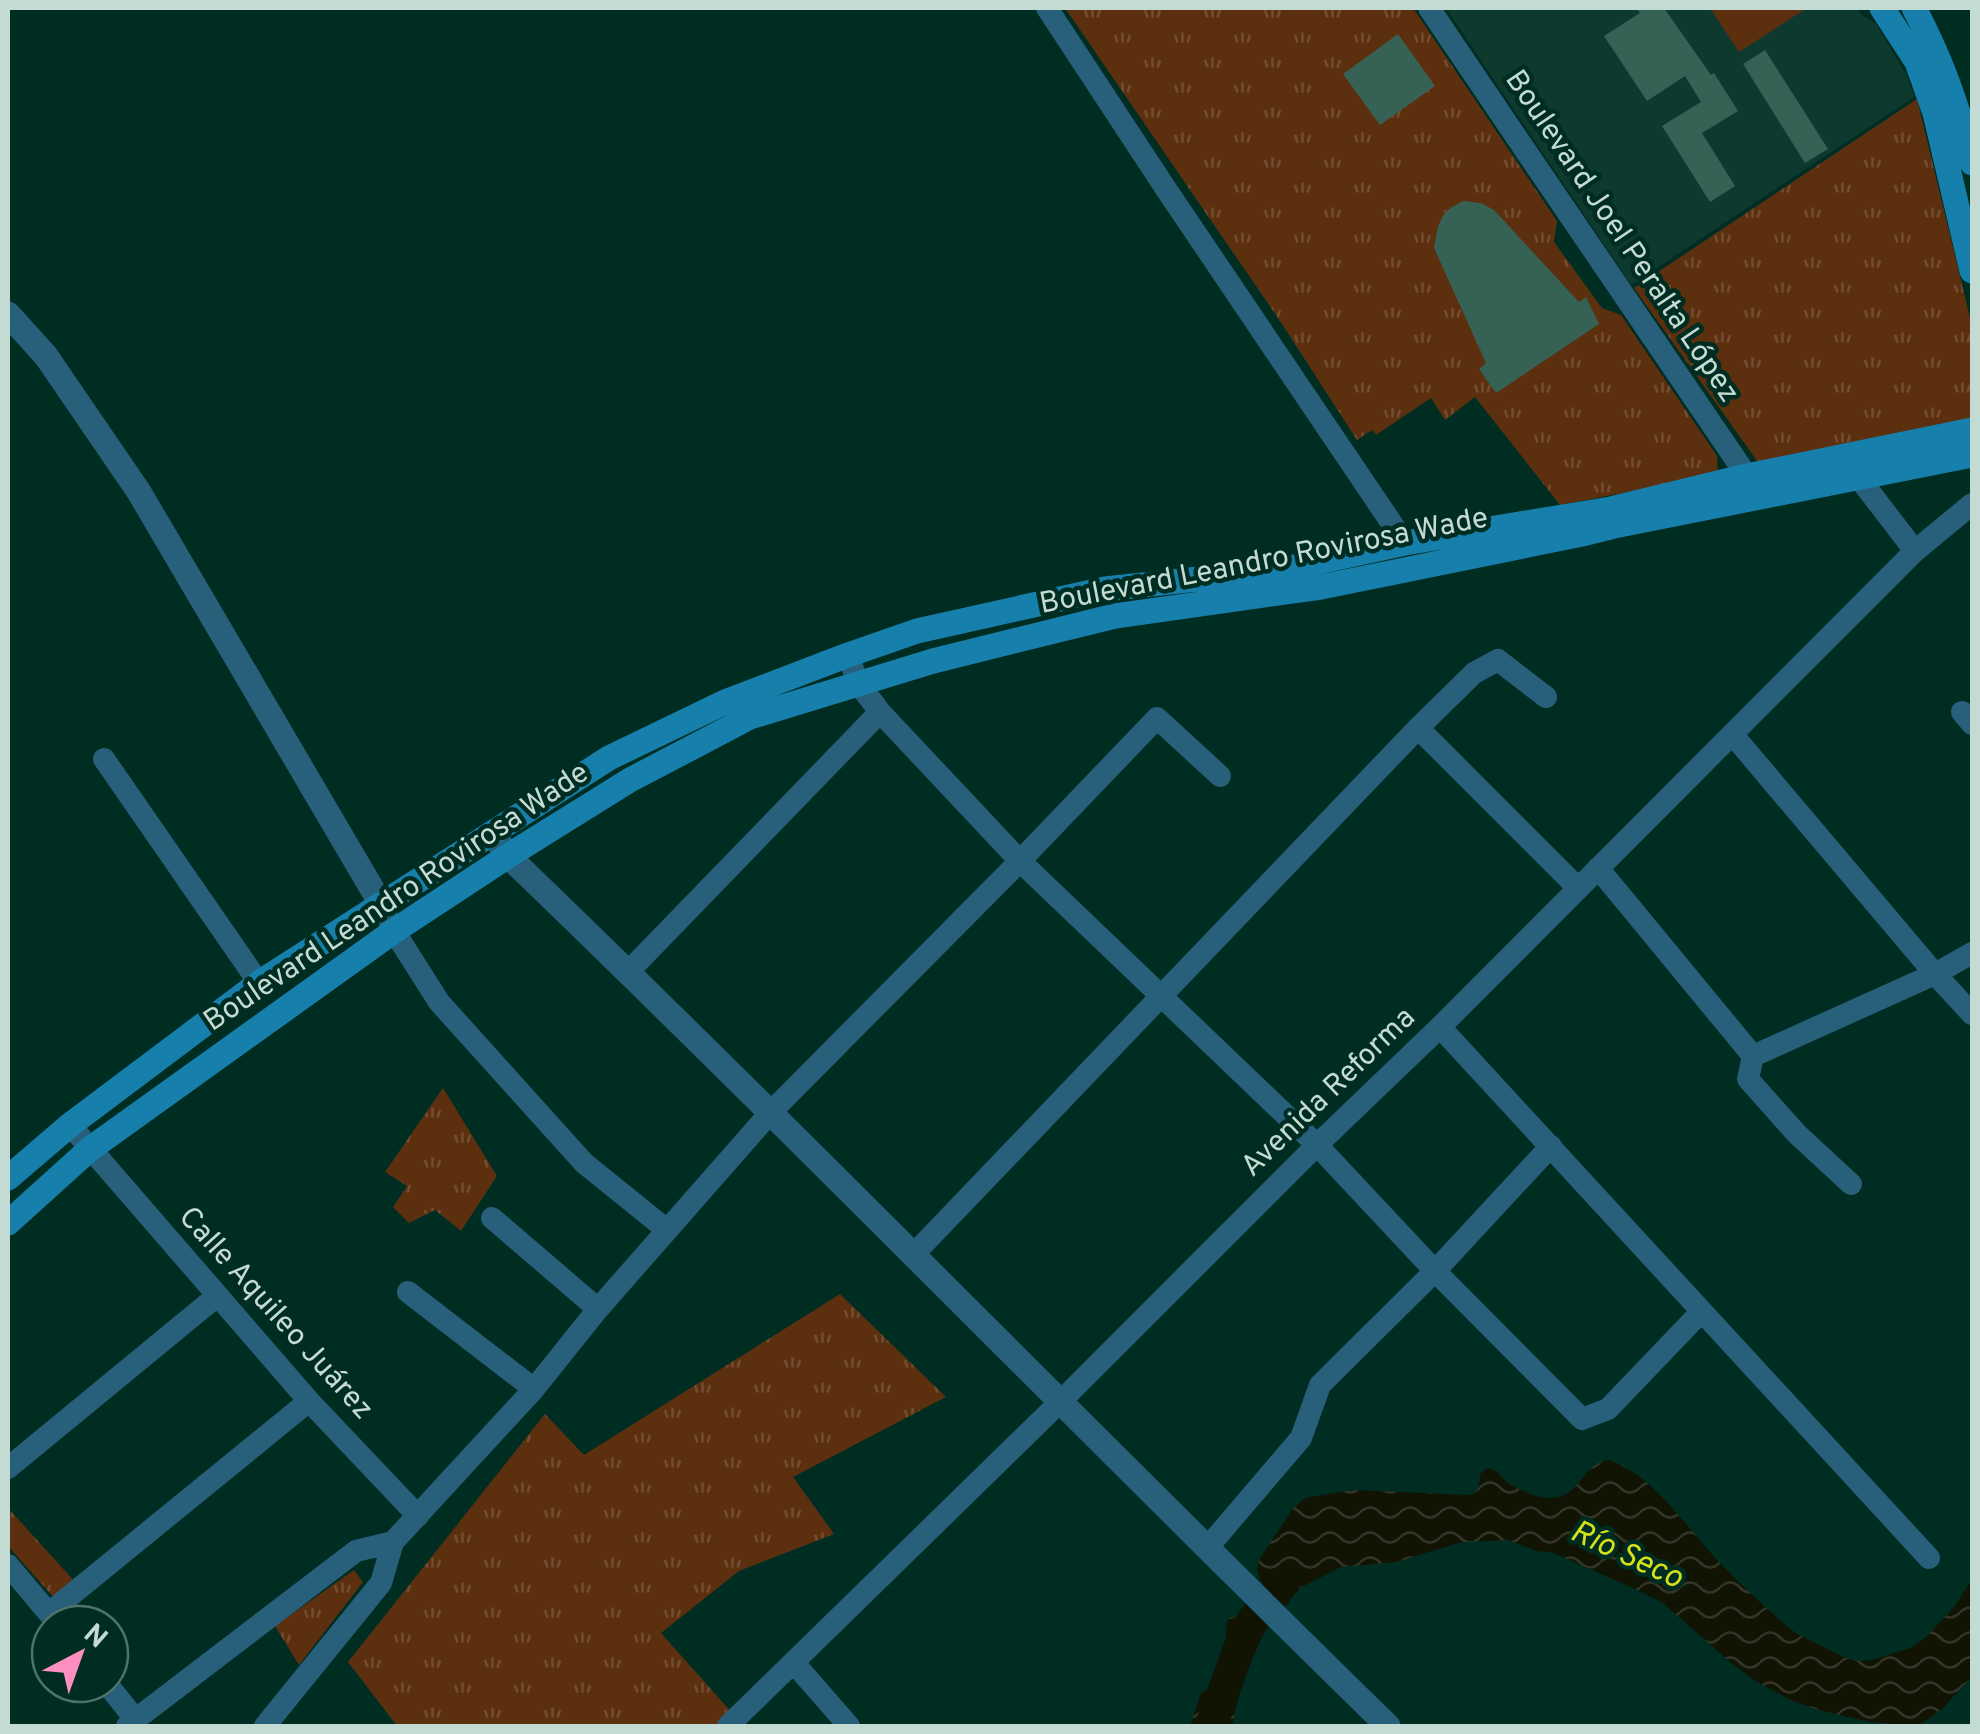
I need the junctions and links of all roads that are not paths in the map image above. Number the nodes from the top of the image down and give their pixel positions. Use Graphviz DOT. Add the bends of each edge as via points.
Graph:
graph roads {
  1 [pos="1047,8"];
  2 [pos="1429,8"];
  3 [pos="1882,8"];
  4 [pos="1914,8"];
  5 [pos="1972,163"];
  6 [pos="1972,271"];
  7 [pos="8,314"];
  8 [pos="1972,430"];
  9 [pos="1972,456"];
  10 [pos="1747,476"];
  11 [pos="1859,478"];
  12 [pos="1767,496"];
  13 [pos="1972,504"];
  14 [pos="1406,543"];
  15 [pos="1915,551"];
  16 [pos="1105,589"];
  17 [pos="1116,616"];
  18 [pos="848,654"];
  19 [pos="858,683"];
  20 [pos="1546,697"];
  21 [pos="880,712"];
  22 [pos="1418,728"];
  23 [pos="1732,735"];
  24 [pos="104,759"];
  25 [pos="1220,776"];
  26 [pos="493,833"];
  27 [pos="508,856"];
  28 [pos="1020,862"];
  29 [pos="1598,868"];
  30 [pos="1577,887"];
  31 [pos="381,904"];
  32 [pos="394,931"];
  33 [pos="1972,953"];
  34 [pos="628,972"];
  35 [pos="1935,974"];
  36 [pos="260,983"];
  37 [pos="1160,995"];
  38 [pos="1972,1014"];
  39 [pos="1440,1027"];
  40 [pos="1753,1056"];
  41 [pos="770,1114"];
  42 [pos="70,1125"];
  43 [pos="1317,1145"];
  44 [pos="1550,1146"];
  45 [pos="90,1149"];
  46 [pos="8,1178"];
  47 [pos="1851,1184"];
  48 [pos="492,1218"];
  49 [pos="8,1223"];
  50 [pos="667,1230"];
  51 [pos="914,1254"];
  52 [pos="1435,1271"];
  53 [pos="408,1292"];
  54 [pos="217,1296"];
  55 [pos="598,1309"];
  56 [pos="1701,1312"];
  57 [pos="534,1389"];
  58 [pos="309,1400"];
  59 [pos="1061,1400"];
  60 [pos="8,1468"];
  61 [pos="418,1516"];
  62 [pos="393,1542"];
  63 [pos="1208,1547"];
  64 [pos="1929,1558"];
  65 [pos="8,1566"];
  66 [pos="42,1604"];
  67 [pos="70,1604"];
  68 [pos="794,1663"];
  69 [pos="132,1723"];
  70 [pos="265,1726"];
  71 [pos="728,1726"];
  72 [pos="849,1726"];
  73 [pos="1388,1726"];
  1 -- 14 [label="street"];
  2 -- 10 [label="street, Boulevard Joel Peralta López"];
  3 -- 6 [label="main road" via="1917,62 1935,113"];
  4 -- 5 [label="main road" via="1951,88"];
  7 -- 31 [label="street" via="46,356 139,492"];
  8 -- 10 [label="main road, Boulevard Leandro Rovirosa Wade"];
  9 -- 11 [label="main road, Boulevard Leandro Rovirosa Wade"];
  10 -- 12 [label="street, Boulevard Joel Peralta López"];
  10 -- 14 [label="main road, Boulevard Leandro Rovirosa Wade" via="1611,508"];
  11 -- 12 [label="main road, Boulevard Leandro Rovirosa Wade"];
  11 -- 15 [label="street"];
  12 -- 17 [label="main road, Boulevard Leandro Rovirosa Wade" via="1321,587"];
  13 -- 15 [label="street, Avenida Reforma"];
  14 -- 16 [label="main road, Boulevard Leandro Rovirosa Wade" via="1280,570"];
  15 -- 23 [label="street, Avenida Reforma"];
  16 -- 17 [label="main road"];
  16 -- 18 [label="main road, Boulevard Leandro Rovirosa Wade"];
  17 -- 19 [label="main road, Boulevard Leandro Rovirosa Wade"];
  18 -- 19 [label="street"];
  18 -- 26 [label="main road, Boulevard Leandro Rovirosa Wade" via="608,758"];
  19 -- 21 [label="street"];
  19 -- 27 [label="main road, Boulevard Leandro Rovirosa Wade" via="750,716"];
  20 -- 22 [label="street" via="1498,660"];
  21 -- 28 [label="street"];
  21 -- 34 [label="street"];
  22 -- 30 [label="street"];
  22 -- 37 [label="street"];
  23 -- 29 [label="street, Avenida Reforma"];
  23 -- 35 [label="street"];
  24 -- 36 [label="street"];
  25 -- 28 [label="street" via="1157,718"];
  26 -- 27 [label="street"];
  26 -- 31 [label="main road, Boulevard Leandro Rovirosa Wade"];
  27 -- 32 [label="main road, Boulevard Leandro Rovirosa Wade"];
  27 -- 34 [label="street"];
  28 -- 37 [label="street"];
  28 -- 41 [label="street"];
  29 -- 30 [label="street, Avenida Reforma"];
  29 -- 40 [label="street"];
  30 -- 39 [label="street, Avenida Reforma"];
  31 -- 32 [label="street"];
  31 -- 36 [label="main road, Boulevard Leandro Rovirosa Wade"];
  32 -- 45 [label="main road, Boulevard Leandro Rovirosa Wade"];
  32 -- 50 [label="street" via="439,1002 584,1163"];
  33 -- 35 [label="street"];
  34 -- 41 [label="street"];
  35 -- 38 [label="street"];
  35 -- 40 [label="street"];
  36 -- 42 [label="main road, Boulevard Leandro Rovirosa Wade"];
  37 -- 43 [label="street"];
  37 -- 51 [label="street"];
  39 -- 43 [label="street, Avenida Reforma"];
  39 -- 44 [label="street"];
  40 -- 47 [label="street" via="1748,1079"];
  41 -- 50 [label="street"];
  41 -- 51 [label="street"];
  42 -- 45 [label="street, Calle Aquileo Juárez"];
  42 -- 46 [label="main road, Boulevard Leandro Rovirosa Wade"];
  43 -- 52 [label="street"];
  43 -- 59 [label="street, Avenida Reforma"];
  44 -- 52 [label="street"];
  44 -- 56 [label="street"];
  45 -- 49 [label="main road, Boulevard Leandro Rovirosa Wade"];
  45 -- 54 [label="street, Calle Aquileo Juárez"];
  48 -- 55 [label="street"];
  50 -- 55 [label="street"];
  51 -- 59 [label="street"];
  52 -- 56 [label="street" via="1582,1418 1608,1409"];
  52 -- 63 [label="street" via="1320,1385 1302,1438"];
  53 -- 57 [label="street"];
  54 -- 58 [label="street, Calle Aquileo Juárez"];
  54 -- 60 [label="street"];
  55 -- 57 [label="street"];
  56 -- 64 [label="street"];
  57 -- 61 [label="street"];
  58 -- 61 [label="street, Calle Aquileo Juárez"];
  58 -- 67 [label="street"];
  59 -- 63 [label="street"];
  59 -- 68 [label="street, Avenida Reforma"];
  61 -- 62 [label="street"];
  62 -- 69 [label="street" via="356,1551"];
  62 -- 70 [label="street" via="381,1583"];
  63 -- 73 [label="street"];
  65 -- 66 [label="street"];
  68 -- 71 [label="street, Avenida Reforma"];
  68 -- 72 [label="street"];
}
